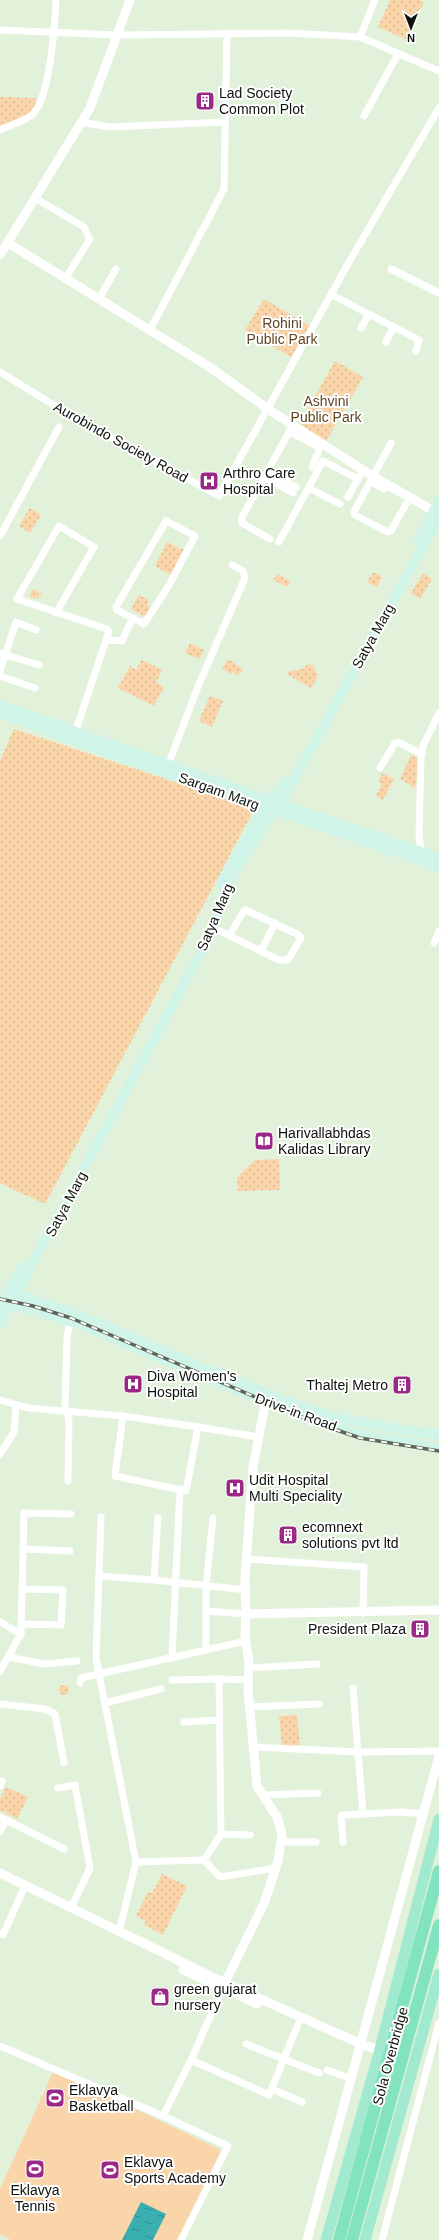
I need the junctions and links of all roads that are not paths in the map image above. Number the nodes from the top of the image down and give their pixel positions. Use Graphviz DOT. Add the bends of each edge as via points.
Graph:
graph roads {
  1 [pos="56,0"];
  2 [pos="130,0"];
  3 [pos="375,0"];
  4 [pos="0,30"];
  5 [pos="54,33"];
  6 [pos="227,33"];
  7 [pos="116,35"];
  8 [pos="360,37"];
  9 [pos="398,54"];
  10 [pos="439,71"];
  11 [pos="439,108"];
  12 [pos="364,116"];
  13 [pos="81,122"];
  14 [pos="225,122"];
  15 [pos="0,130"];
  16 [pos="35,198"];
  17 [pos="8,243"];
  18 [pos="0,255"];
  19 [pos="116,269"];
  20 [pos="391,269"];
  21 [pos="65,278"];
  22 [pos="439,293"];
  23 [pos="332,295"];
  24 [pos="99,299"];
  25 [pos="369,314"];
  26 [pos="394,327"];
  27 [pos="361,328"];
  28 [pos="150,330"];
  29 [pos="386,342"];
  30 [pos="416,351"];
  31 [pos="0,372"];
  32 [pos="268,409"];
  33 [pos="59,427"];
  34 [pos="291,428"];
  35 [pos="314,442"];
  36 [pos="391,443"];
  37 [pos="334,451"];
  38 [pos="327,462"];
  39 [pos="312,467"];
  40 [pos="363,470"];
  41 [pos="266,474"];
  42 [pos="358,479"];
  43 [pos="372,479"];
  44 [pos="309,488"];
  45 [pos="384,489"];
  46 [pos="294,490"];
  47 [pos="348,497"];
  48 [pos="439,501"];
  49 [pos="340,504"];
  50 [pos="406,504"];
  51 [pos="437,514"];
  52 [pos="0,536"];
  53 [pos="270,539"];
  54 [pos="279,542"];
  55 [pos="232,565"];
  56 [pos="56,613"];
  57 [pos="132,619"];
  58 [pos="36,630"];
  59 [pos="107,640"];
  60 [pos="3,654"];
  61 [pos="39,665"];
  62 [pos="0,671"];
  63 [pos="0,676"];
  64 [pos="35,688"];
  65 [pos="0,705"];
  66 [pos="439,712"];
  67 [pos="0,713"];
  68 [pos="75,733"];
  69 [pos="422,754"];
  70 [pos="168,765"];
  71 [pos="380,768"];
  72 [pos="272,806"];
  73 [pos="421,852"];
  74 [pos="439,858"];
  75 [pos="439,866"];
  76 [pos="275,923"];
  77 [pos="212,927"];
  78 [pos="439,930"];
  79 [pos="230,935"];
  80 [pos="434,943"];
  81 [pos="261,951"];
  82 [pos="187,971"];
  83 [pos="5,1298"];
  84 [pos="70,1321"];
  85 [pos="0,1324"];
  86 [pos="266,1397"];
  87 [pos="0,1400"];
  88 [pos="16,1405"];
  89 [pos="66,1411"];
  90 [pos="123,1416"];
  91 [pos="198,1427"];
  92 [pos="439,1435"];
  93 [pos="258,1437"];
  94 [pos="439,1448"];
  95 [pos="0,1454"];
  96 [pos="68,1481"];
  97 [pos="180,1489"];
  98 [pos="71,1514"];
  99 [pos="101,1517"];
  100 [pos="158,1518"];
  101 [pos="213,1518"];
  102 [pos="23,1549"];
  103 [pos="70,1552"];
  104 [pos="246,1559"];
  105 [pos="99,1576"];
  106 [pos="154,1580"];
  107 [pos="175,1583"];
  108 [pos="206,1586"];
  109 [pos="22,1589"];
  110 [pos="246,1590"];
  111 [pos="439,1610"];
  112 [pos="206,1611"];
  113 [pos="363,1613"];
  114 [pos="246,1614"];
  115 [pos="0,1622"];
  116 [pos="22,1624"];
  117 [pos="21,1634"];
  118 [pos="246,1641"];
  119 [pos="206,1650"];
  120 [pos="8,1657"];
  121 [pos="172,1658"];
  122 [pos="77,1660"];
  123 [pos="317,1664"];
  124 [pos="249,1668"];
  125 [pos="0,1670"];
  126 [pos="100,1675"];
  127 [pos="219,1679"];
  128 [pos="172,1680"];
  129 [pos="248,1680"];
  130 [pos="80,1684"];
  131 [pos="161,1688"];
  132 [pos="353,1688"];
  133 [pos="105,1703"];
  134 [pos="0,1704"];
  135 [pos="319,1704"];
  136 [pos="250,1707"];
  137 [pos="220,1720"];
  138 [pos="184,1722"];
  139 [pos="253,1747"];
  140 [pos="439,1751"];
  141 [pos="358,1752"];
  142 [pos="439,1756"];
  143 [pos="64,1764"];
  144 [pos="58,1788"];
  145 [pos="318,1793"];
  146 [pos="263,1795"];
  147 [pos="363,1814"];
  148 [pos="423,1814"];
  149 [pos="3,1818"];
  150 [pos="439,1819"];
  151 [pos="0,1832"];
  152 [pos="221,1834"];
  153 [pos="250,1835"];
  154 [pos="282,1842"];
  155 [pos="316,1842"];
  156 [pos="343,1842"];
  157 [pos="64,1849"];
  158 [pos="204,1860"];
  159 [pos="136,1862"];
  160 [pos="276,1868"];
  161 [pos="439,1871"];
  162 [pos="0,1873"];
  163 [pos="0,1879"];
  164 [pos="23,1890"];
  165 [pos="71,1908"];
  166 [pos="439,1924"];
  167 [pos="119,1932"];
  168 [pos="1,1936"];
  169 [pos="439,1974"];
  170 [pos="224,1986"];
  171 [pos="299,2022"];
  172 [pos="439,2023"];
  173 [pos="246,2044"];
  174 [pos="0,2046"];
  175 [pos="361,2046"];
  176 [pos="379,2052"];
  177 [pos="191,2060"];
  178 [pos="284,2060"];
  179 [pos="327,2070"];
  180 [pos="319,2073"];
  181 [pos="352,2079"];
  182 [pos="272,2089"];
  183 [pos="302,2102"];
  184 [pos="163,2116"];
  185 [pos="181,2240"];
  186 [pos="307,2240"];
  187 [pos="326,2240"];
  188 [pos="339,2240"];
  189 [pos="352,2240"];
  190 [pos="366,2240"];
  191 [pos="382,2240"];
  1 -- 5 [label="street"];
  2 -- 7 [label="street"];
  3 -- 8 [label="street"];
  4 -- 5 [label="street"];
  5 -- 7 [label="street"];
  5 -- 15 [label="street" via="42,100 33,114"];
  6 -- 7 [label="street"];
  6 -- 8 [label="street"];
  6 -- 14 [label="street"];
  7 -- 13 [label="street" via="90,108"];
  8 -- 9 [label="street"];
  9 -- 10 [label="street"];
  9 -- 12 [label="street"];
  11 -- 23 [label="street"];
  13 -- 14 [label="street" via="110,127"];
  13 -- 16 [label="street"];
  14 -- 28 [label="street" via="224,189"];
  16 -- 17 [label="street"];
  16 -- 21 [label="street" via="84,227 90,240"];
  17 -- 18 [label="street"];
  17 -- 21 [label="street"];
  19 -- 24 [label="street"];
  20 -- 22 [label="street"];
  21 -- 24 [label="street"];
  23 -- 25 [label="street"];
  23 -- 32 [label="street"];
  24 -- 28 [label="street"];
  25 -- 26 [label="street"];
  25 -- 27 [label="street"];
  26 -- 29 [label="street"];
  26 -- 30 [label="street" via="418,340"];
  28 -- 32 [label="street" via="208,366"];
  31 -- 32 [label="street, Aurobindo Society Road" via="68,414 219,496"];
  32 -- 34 [label="street"];
  33 -- 52 [label="street"];
  34 -- 35 [label="street"];
  34 -- 41 [label="street"];
  35 -- 37 [label="street"];
  35 -- 39 [label="street" via="320,450"];
  36 -- 43 [label="street"];
  37 -- 38 [label="street"];
  37 -- 40 [label="street"];
  38 -- 42 [label="street"];
  38 -- 44 [label="street" via="323,461"];
  40 -- 42 [label="street"];
  40 -- 43 [label="street"];
  41 -- 46 [label="street"];
  41 -- 53 [label="street" via="242,517 242,523"];
  42 -- 47 [label="street"];
  43 -- 45 [label="street"];
  43 -- 50 [label="street" via="354,512 355,515 388,532"];
  43 -- 51 [label="street"];
  44 -- 49 [label="street"];
  44 -- 54 [label="street"];
  48 -- 51 [label="main road, Satya Marg"];
  51 -- 72 [label="main road, Satya Marg"];
  55 -- 70 [label="street" via="243,571 245,578 198,684"];
  56 -- 56 [label="street" via="17,598 59,526 94,547"];
  56 -- 59 [label="street" via="107,629"];
  57 -- 57 [label="street" via="146,623 195,535 168,521 164,522 116,607"];
  57 -- 59 [label="street" via="122,641"];
  58 -- 60 [label="street" via="16,622"];
  59 -- 68 [label="street"];
  60 -- 61 [label="street"];
  60 -- 62 [label="street"];
  63 -- 64 [label="street"];
  65 -- 68 [label="main road, Sargam Marg"];
  66 -- 69 [label="street" via="423,746"];
  67 -- 72 [label="main road, Sargam Marg"];
  68 -- 70 [label="main road, Sargam Marg"];
  69 -- 71 [label="street" via="398,742"];
  69 -- 73 [label="street" via="419,834"];
  70 -- 72 [label="main road, Sargam Marg"];
  72 -- 73 [label="main road, Sargam Marg"];
  72 -- 75 [label="main road, Sargam Marg"];
  72 -- 77 [label="main road, Satya Marg" via="227,884"];
  72 -- 82 [label="main road, Satya Marg" via="225,875"];
  73 -- 74 [label="main road, Sargam Marg"];
  76 -- 79 [label="street" via="246,910 242,912"];
  76 -- 81 [label="street"];
  76 -- 81 [label="street" via="301,938 288,960 280,960"];
  77 -- 79 [label="street"];
  77 -- 82 [label="main road, Satya Marg"];
  78 -- 80 [label="street"];
  79 -- 81 [label="street"];
  82 -- 83 [label="main road, Satya Marg"];
  83 -- 84 [label="main road, Drive-in Road"];
  83 -- 85 [label="main road, Satya Marg"];
  83 -- 86 [label="main road, Drive-in Road" via="31,1300 89,1319"];
  84 -- 86 [label="main road, Drive-in Road"];
  84 -- 89 [label="street" via="67,1338"];
  86 -- 92 [label="main road, Drive-in Road" via="335,1417"];
  86 -- 93 [label="street"];
  86 -- 94 [label="main road, Drive-in Road" via="365,1436"];
  87 -- 88 [label="street"];
  88 -- 89 [label="street"];
  88 -- 95 [label="street" via="14,1432"];
  89 -- 90 [label="street"];
  89 -- 96 [label="street" via="69,1421"];
  90 -- 91 [label="street"];
  90 -- 97 [label="street" via="115,1476"];
  91 -- 93 [label="street"];
  91 -- 97 [label="street" via="186,1490"];
  93 -- 104 [label="street" via="253,1467"];
  97 -- 107 [label="street"];
  98 -- 102 [label="street" via="24,1514"];
  99 -- 105 [label="street"];
  100 -- 106 [label="street"];
  101 -- 108 [label="street"];
  102 -- 103 [label="street"];
  102 -- 109 [label="street"];
  104 -- 110 [label="street"];
  104 -- 113 [label="street" via="364,1567"];
  105 -- 106 [label="street"];
  105 -- 126 [label="street" via="96,1658"];
  106 -- 107 [label="street"];
  107 -- 108 [label="street"];
  107 -- 121 [label="street"];
  108 -- 110 [label="street"];
  108 -- 112 [label="street"];
  109 -- 116 [label="street"];
  109 -- 116 [label="street" via="63,1590 62,1625"];
  110 -- 114 [label="street"];
  111 -- 113 [label="street"];
  112 -- 114 [label="street"];
  112 -- 119 [label="street"];
  113 -- 114 [label="street"];
  114 -- 118 [label="street"];
  115 -- 117 [label="street"];
  116 -- 117 [label="street"];
  117 -- 120 [label="street"];
  118 -- 119 [label="street"];
  118 -- 124 [label="street"];
  119 -- 121 [label="street"];
  120 -- 122 [label="street" via="45,1664"];
  120 -- 125 [label="street"];
  121 -- 126 [label="street"];
  123 -- 124 [label="street"];
  124 -- 129 [label="street"];
  126 -- 130 [label="street" via="81,1678"];
  126 -- 133 [label="street"];
  127 -- 128 [label="street"];
  127 -- 129 [label="street"];
  127 -- 137 [label="street"];
  129 -- 136 [label="street"];
  131 -- 133 [label="street"];
  132 -- 141 [label="street"];
  133 -- 159 [label="street"];
  134 -- 143 [label="street" via="45,1709 55,1714"];
  135 -- 136 [label="street"];
  136 -- 139 [label="street"];
  137 -- 138 [label="street"];
  137 -- 152 [label="street"];
  139 -- 141 [label="street"];
  139 -- 146 [label="street" via="257,1786"];
  140 -- 141 [label="street"];
  141 -- 147 [label="street"];
  142 -- 148 [label="street"];
  144 -- 165 [label="street" via="75,1785 90,1868"];
  145 -- 146 [label="street"];
  146 -- 154 [label="street" via="277,1817"];
  147 -- 148 [label="street"];
  147 -- 156 [label="street" via="341,1816"];
  148 -- 175 [label="street"];
  149 -- 151 [label="street"];
  149 -- 157 [label="street"];
  150 -- 176 [label="main road"];
  152 -- 153 [label="street"];
  152 -- 158 [label="street"];
  154 -- 155 [label="street"];
  154 -- 160 [label="street"];
  158 -- 159 [label="street"];
  158 -- 160 [label="street" via="220,1878"];
  159 -- 167 [label="street"];
  160 -- 170 [label="street" via="265,1901"];
  161 -- 188 [label="highway, Sola Overbridge"];
  162 -- 165 [label="street"];
  163 -- 164 [label="street"];
  164 -- 168 [label="street"];
  164 -- 170 [label="street"];
  165 -- 167 [label="street"];
  166 -- 189 [label="highway, Sola Overbridge"];
  167 -- 170 [label="street"];
  169 -- 190 [label="main road"];
  170 -- 171 [label="street"];
  170 -- 175 [label="street"];
  170 -- 177 [label="street"];
  171 -- 175 [label="street"];
  171 -- 178 [label="street"];
  172 -- 191 [label="street"];
  173 -- 178 [label="street"];
  174 -- 184 [label="street"];
  175 -- 176 [label="street"];
  175 -- 181 [label="street"];
  176 -- 187 [label="main road"];
  177 -- 182 [label="street" via="269,2095"];
  177 -- 184 [label="street"];
  178 -- 180 [label="street"];
  178 -- 182 [label="street"];
  179 -- 181 [label="street"];
  181 -- 186 [label="street"];
  182 -- 183 [label="street"];
  184 -- 185 [label="street" via="228,2146"];
}
